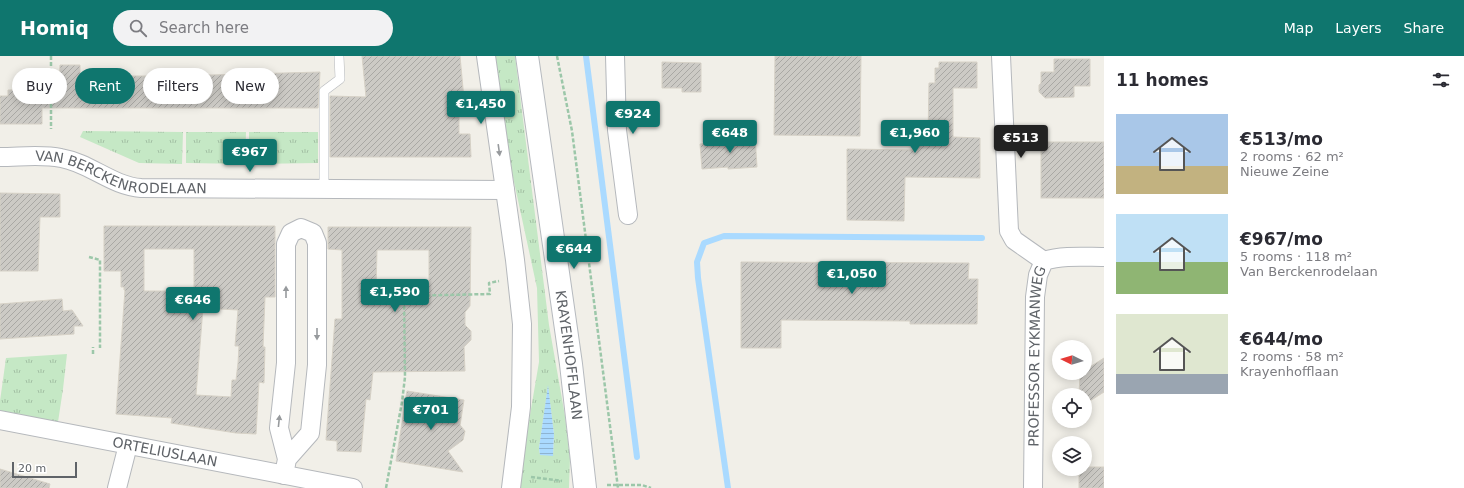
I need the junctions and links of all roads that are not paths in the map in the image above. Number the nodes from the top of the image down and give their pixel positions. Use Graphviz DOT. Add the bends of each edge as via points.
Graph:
graph roads {
  1 [pos="339,56"];
  2 [pos="486,56"];
  3 [pos="527,56"];
  4 [pos="615,56"];
  5 [pos="1001,56"];
  6 [pos="0,157"];
  7 [pos="324,188"];
  8 [pos="505,190"];
  9 [pos="628,215"];
  10 [pos="1104,257"];
  11 [pos="1044,261"];
  12 [pos="0,420"];
  13 [pos="128,445"];
  14 [pos="286,467"];
  15 [pos="328,486"];
  16 [pos="117,488"];
  17 [pos="353,488"];
  18 [pos="511,488"];
  19 [pos="585,488"];
  20 [pos="1033,488"];
  1 -- 7 [label="lane" via="340,79 324,91"];
  2 -- 8 [label="street, one-way"];
  3 -- 19 [label="street, KRAYENHOFFLAAN" via="570,357"];
  4 -- 9 [label="street" via="617,130"];
  5 -- 11 [label="street" via="1009,231 1014,240"];
  6 -- 7 [label="street, VAN BERCKENRODELAAN" via="62,158 125,186 133,187"];
  7 -- 8 [label="street, VAN BERCKENRODELAAN"];
  8 -- 18 [label="street" via="522,324 521,407"];
  10 -- 11 [label="street, PROFESSOR EYKMANWEG" via="1074,256"];
  11 -- 20 [label="street, PROFESSOR EYKMANWEG" via="1038,275 1036,296"];
  12 -- 13 [label="street, ORTELIUSLAAN"];
  13 -- 14 [label="street, ORTELIUSLAAN"];
  13 -- 16 [label="street"];
  14 -- 14 [label="street, one-way" via="279,428 286,363 286,244 290,233 301,228 313,233 317,243 317,365 310,433"];
  14 -- 15 [label="street, ORTELIUSLAAN"];
  15 -- 17 [label="street, ORTELIUSLAAN"];
}
